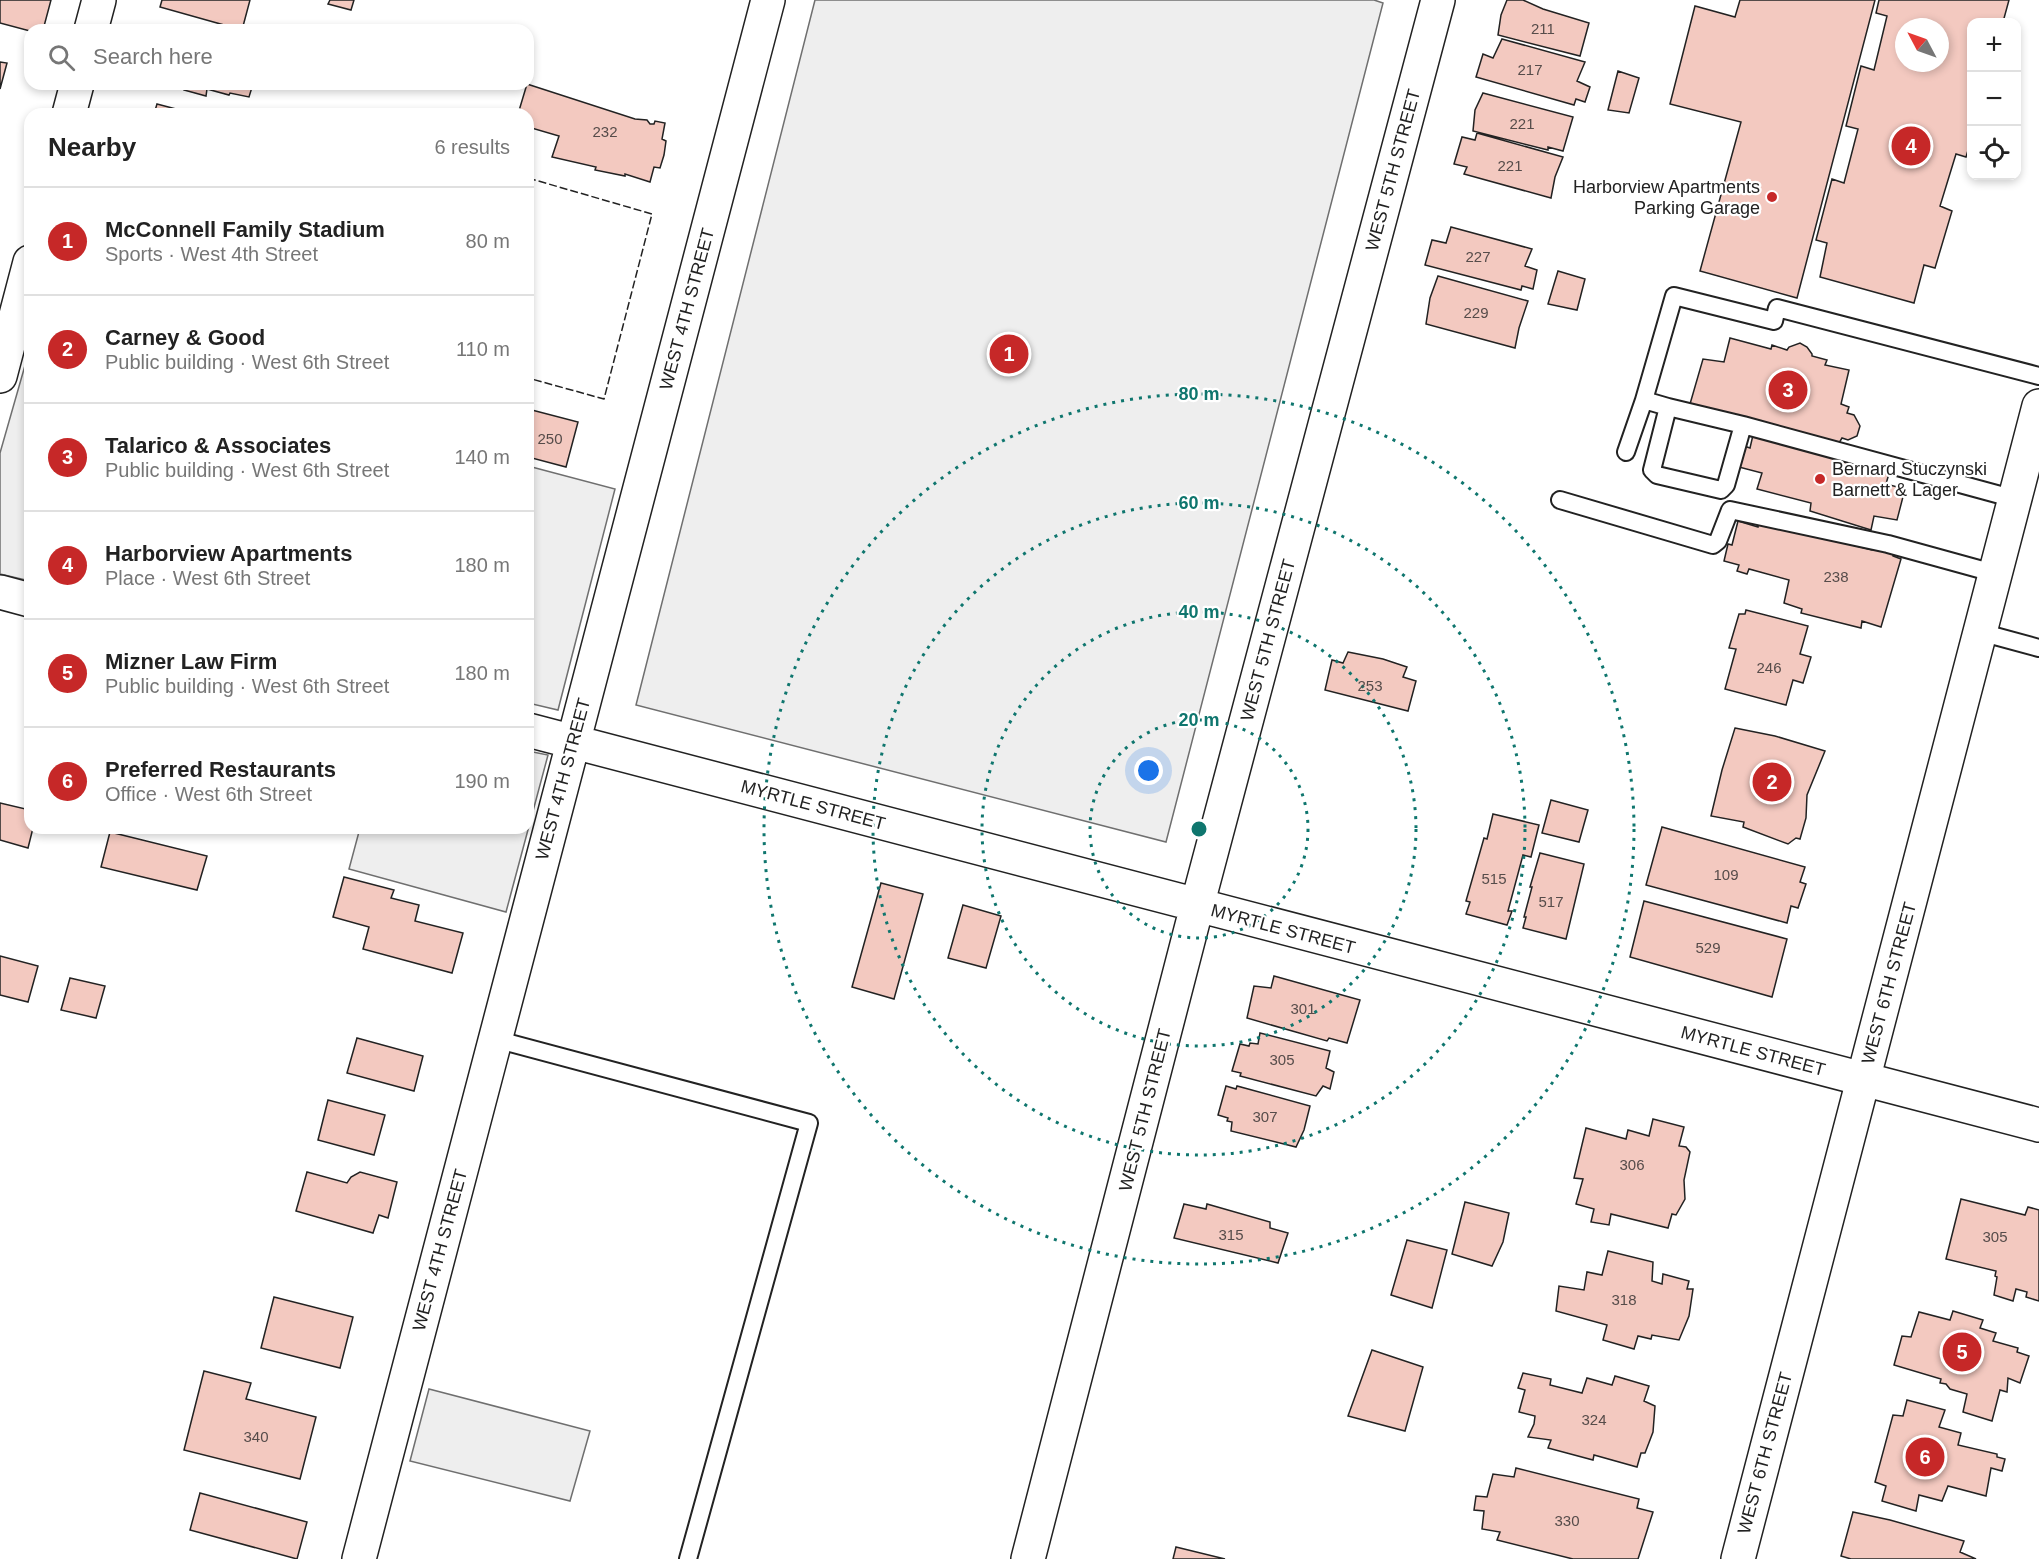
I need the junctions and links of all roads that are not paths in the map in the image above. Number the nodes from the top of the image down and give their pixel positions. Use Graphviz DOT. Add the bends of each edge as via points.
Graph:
graph roads {
  1 [pos="99,0"];
  2 [pos="768,0"];
  3 [pos="1438,0"];
  4 [pos="93,24"];
  5 [pos="75,90"];
  6 [pos="71,108"];
  7 [pos="24,285"];
  8 [pos="0,376"];
  9 [pos="2039,376"];
  10 [pos="1644,400"];
  11 [pos="2039,406"];
  12 [pos="1668,407"];
  13 [pos="1743,425"];
  14 [pos="1626,452"];
  15 [pos="2024,488"];
  16 [pos="1560,500"];
  17 [pos="1996,574"];
  18 [pos="0,592"];
  19 [pos="24,598"];
  20 [pos="1980,632"];
  21 [pos="2039,648"];
  22 [pos="534,731"];
  23 [pos="573,741"];
  24 [pos="1197,906"];
  25 [pos="495,1039"];
  26 [pos="1863,1080"];
  27 [pos="2039,1125"];
  28 [pos="358,1559"];
  29 [pos="688,1559"];
  30 [pos="1028,1559"];
  31 [pos="1738,1559"];
  1 -- 4 [label="street"];
  2 -- 23 [label="street, WEST 4TH STREET"];
  3 -- 24 [label="street, WEST 5TH STREET"];
  5 -- 6 [label="street"];
  7 -- 8 [label="street"];
  9 -- 10 [label="lane" via="1777,308 1774,321 1674,296"];
  10 -- 12 [label="lane"];
  10 -- 14 [label="lane"];
  11 -- 15 [label="street, WEST 6TH STREET"];
  12 -- 13 [label="lane"];
  12 -- 13 [label="lane" via="1652,470 1657,475 1721,490 1726,485"];
  13 -- 15 [label="lane"];
  15 -- 17 [label="street, WEST 6TH STREET"];
  16 -- 17 [label="lane" via="1713,544 1718,541 1730,510 1888,544"];
  17 -- 20 [label="street, WEST 6TH STREET"];
  18 -- 19 [label="street"];
  20 -- 21 [label="lane"];
  20 -- 26 [label="street, WEST 6TH STREET"];
  22 -- 23 [label="street, MYRTLE STREET"];
  23 -- 24 [label="street, MYRTLE STREET"];
  23 -- 25 [label="street, WEST 4TH STREET"];
  24 -- 26 [label="street, MYRTLE STREET"];
  24 -- 30 [label="street, WEST 5TH STREET"];
  25 -- 28 [label="street, WEST 4TH STREET"];
  25 -- 29 [label="lane" via="809,1123"];
  26 -- 27 [label="street, MYRTLE STREET"];
  26 -- 31 [label="street, WEST 6TH STREET"];
}
